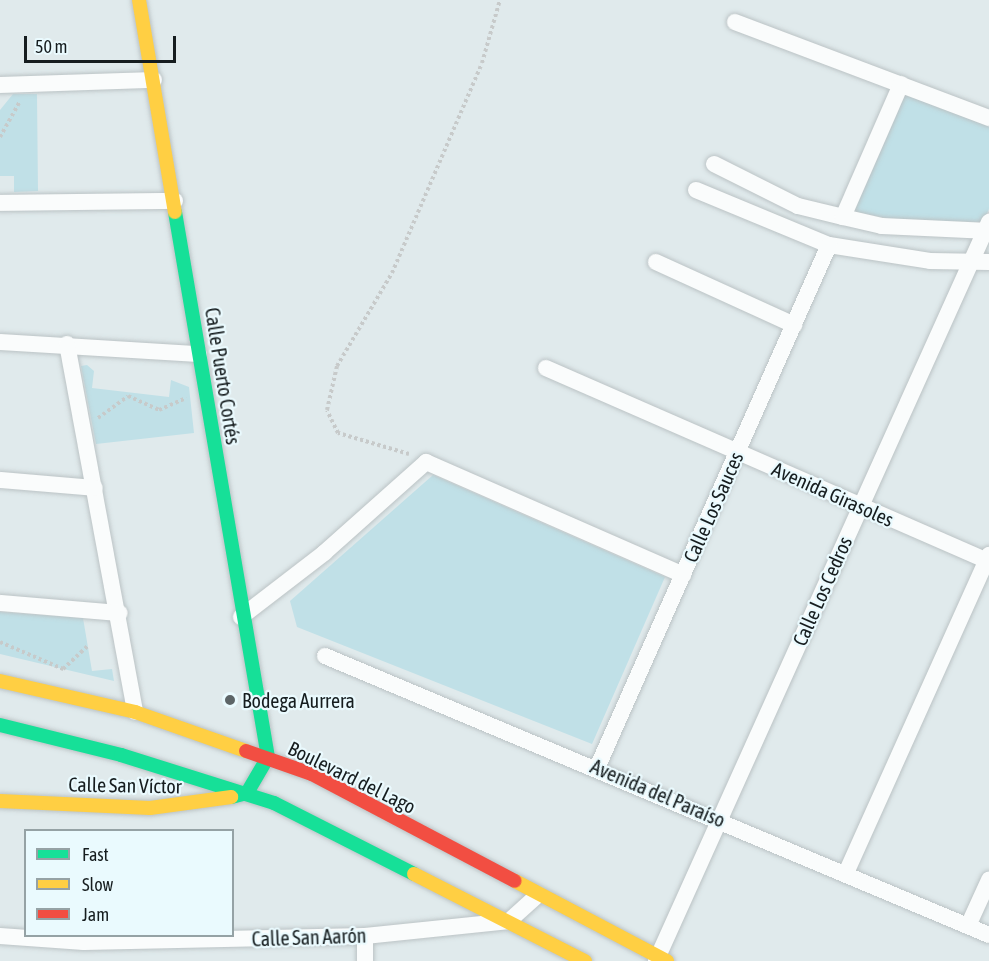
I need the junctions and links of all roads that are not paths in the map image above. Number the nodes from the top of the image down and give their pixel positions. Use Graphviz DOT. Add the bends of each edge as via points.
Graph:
graph roads {
  1 [pos="139,0"];
  2 [pos="735,22"];
  3 [pos="154,80"];
  4 [pos="901,84"];
  5 [pos="0,85"];
  6 [pos="989,118"];
  7 [pos="714,164"];
  8 [pos="696,190"];
  9 [pos="175,201"];
  10 [pos="0,203"];
  11 [pos="843,217"];
  12 [pos="986,231"];
  13 [pos="829,245"];
  14 [pos="978,261"];
  15 [pos="656,262"];
  16 [pos="794,325"];
  17 [pos="0,342"];
  18 [pos="67,344"];
  19 [pos="199,354"];
  20 [pos="546,368"];
  21 [pos="738,452"];
  22 [pos="0,480"];
  23 [pos="95,488"];
  24 [pos="861,506"];
  25 [pos="988,559"];
  26 [pos="683,574"];
  27 [pos="0,603"];
  28 [pos="120,613"];
  29 [pos="242,617"];
  30 [pos="325,656"];
  31 [pos="0,681"];
  32 [pos="135,712"];
  33 [pos="0,725"];
  34 [pos="268,757"];
  35 [pos="597,768"];
  36 [pos="247,793"];
  37 [pos="0,801"];
  38 [pos="720,819"];
  39 [pos="846,873"];
  40 [pos="989,880"];
  41 [pos="538,895"];
  42 [pos="510,921"];
  43 [pos="968,926"];
  44 [pos="989,935"];
  45 [pos="0,936"];
  46 [pos="365,936"];
  47 [pos="661,960"];
  48 [pos="365,961"];
  49 [pos="585,961"];
  1 -- 3 [label="street, Calle Puerto Cortés"];
  2 -- 4 [label="street"];
  3 -- 5 [label="street"];
  3 -- 9 [label="street, Calle Puerto Cortés"];
  4 -- 6 [label="street"];
  4 -- 11 [label="street"];
  7 -- 11 [label="street" via="798,206"];
  8 -- 13 [label="street"];
  9 -- 10 [label="street"];
  9 -- 19 [label="street, Calle Puerto Cortés"];
  11 -- 12 [label="street" via="882,226"];
  12 -- 14 [label="street, Calle Los Cedros"];
  13 -- 14 [label="street"];
  13 -- 16 [label="street, Calle Los Sauces"];
  14 -- 24 [label="street, Calle Los Cedros"];
  15 -- 16 [label="street"];
  16 -- 21 [label="street, Calle Los Sauces"];
  17 -- 18 [label="street"];
  18 -- 19 [label="street"];
  18 -- 23 [label="street"];
  19 -- 29 [label="street, Calle Puerto Cortés"];
  20 -- 21 [label="street, Avenida Girasoles"];
  21 -- 24 [label="street, Avenida Girasoles"];
  21 -- 26 [label="street, Calle Los Sauces"];
  22 -- 23 [label="street"];
  23 -- 28 [label="street"];
  24 -- 25 [label="street, Avenida Girasoles"];
  24 -- 38 [label="street, Calle Los Cedros"];
  25 -- 39 [label="street"];
  26 -- 29 [label="street" via="426,462 324,553"];
  26 -- 35 [label="street, Calle Los Sauces"];
  27 -- 28 [label="street"];
  28 -- 32 [label="street"];
  29 -- 34 [label="street, Calle Puerto Cortés"];
  30 -- 35 [label="street, Avenida del Paraíso"];
  31 -- 32 [label="street, Boulevard del Lago"];
  32 -- 34 [label="street, Boulevard del Lago"];
  33 -- 36 [label="street"];
  34 -- 36 [label="street"];
  34 -- 41 [label="street, Boulevard del Lago" via="312,774"];
  35 -- 38 [label="street, Avenida del Paraíso"];
  36 -- 37 [label="street, Calle San Víctor" via="150,808"];
  36 -- 42 [label="street"];
  38 -- 39 [label="street, Avenida del Paraíso"];
  38 -- 47 [label="street, Calle Los Cedros"];
  39 -- 43 [label="street, Avenida del Paraíso"];
  40 -- 43 [label="street"];
  41 -- 42 [label="street"];
  41 -- 47 [label="street, Boulevard del Lago"];
  42 -- 46 [label="street, Calle San Aarón"];
  42 -- 49 [label="street"];
  43 -- 44 [label="street, Avenida del Paraíso"];
  45 -- 46 [label="street, Calle San Aarón" via="84,942"];
  46 -- 48 [label="street"];
}
